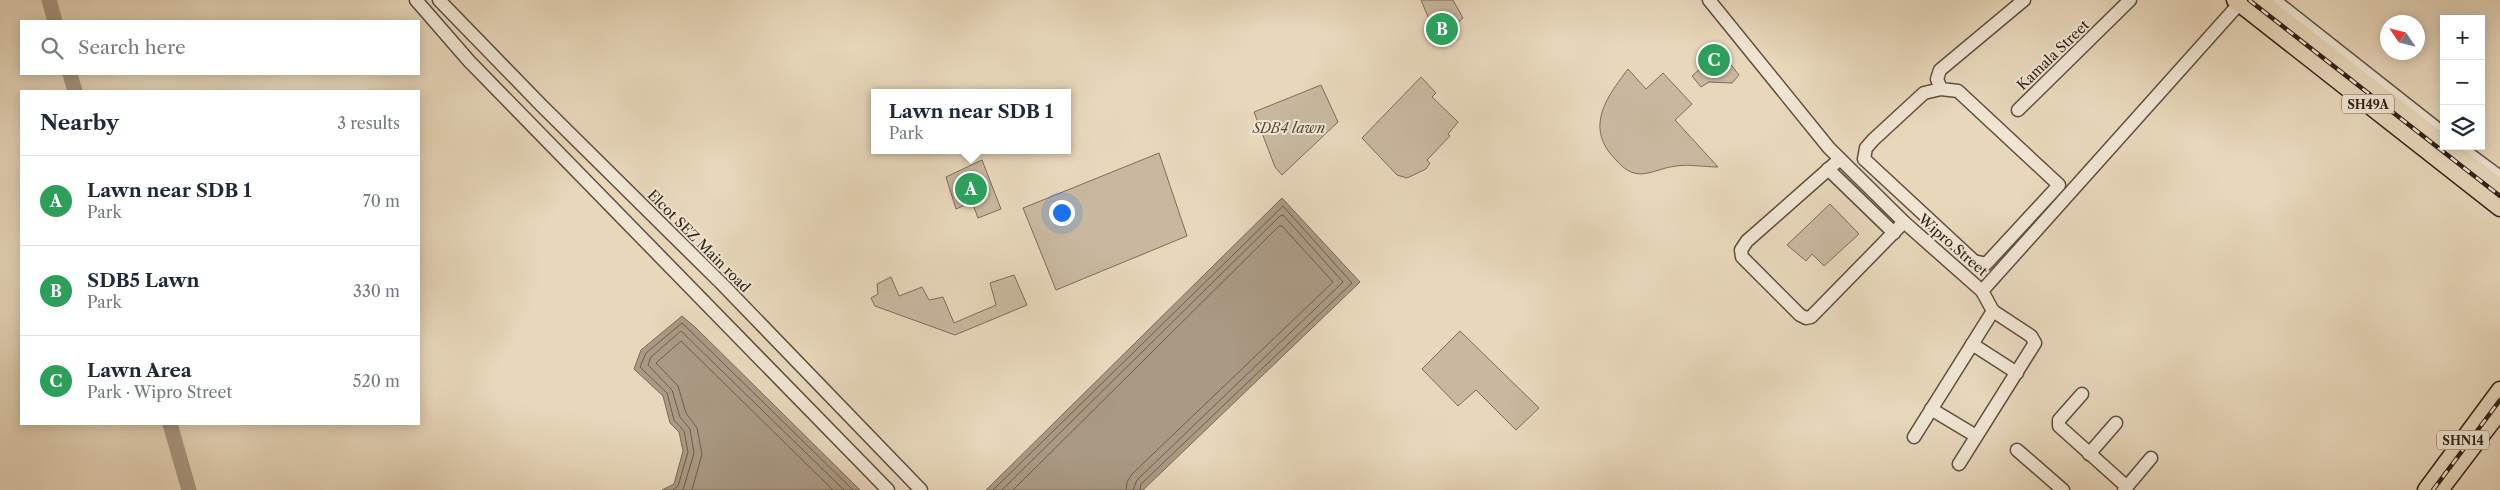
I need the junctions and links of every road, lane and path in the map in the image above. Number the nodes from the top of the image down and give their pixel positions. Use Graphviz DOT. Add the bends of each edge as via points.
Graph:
graph roads {
  1 [pos="416,0"];
  2 [pos="438,0"];
  3 [pos="1709,0"];
  4 [pos="2024,0"];
  5 [pos="2130,0"];
  6 [pos="2259,0"];
  7 [pos="2274,0"];
  8 [pos="2237,2"];
  9 [pos="426,11"];
  10 [pos="1941,89"];
  11 [pos="2018,110"];
  12 [pos="2440,131"];
  13 [pos="2440,141"];
  14 [pos="2451,150"];
  15 [pos="2464,150"];
  16 [pos="1840,159"];
  17 [pos="1828,169"];
  18 [pos="2500,177"];
  19 [pos="2059,185"];
  20 [pos="2500,188"];
  21 [pos="2069,194"];
  22 [pos="2500,208"];
  23 [pos="1904,222"];
  24 [pos="1894,233"];
  25 [pos="1982,291"];
  26 [pos="1993,311"];
  27 [pos="1972,344"];
  28 [pos="2017,373"];
  29 [pos="2500,390"];
  30 [pos="2082,394"];
  31 [pos="1931,409"];
  32 [pos="2500,411"];
  33 [pos="2116,423"];
  34 [pos="1976,436"];
  35 [pos="1914,437"];
  36 [pos="2017,450"];
  37 [pos="2089,454"];
  38 [pos="2151,458"];
  39 [pos="1959,464"];
  40 [pos="2126,489"];
  41 [pos="888,490"];
  42 [pos="921,490"];
  43 [pos="2063,490"];
  44 [pos="2426,490"];
  45 [pos="2440,490"];
  1 -- 9 [label="street"];
  2 -- 9 [label="street"];
  2 -- 42 [label="street, Elcot SEZ Main road"];
  3 -- 16 [label="street, Wipro Street"];
  4 -- 10 [label="street" via="1940,70 1937,79"];
  5 -- 11 [label="street, Kamala Street"];
  6 -- 13 [label="main road, SH49A"];
  7 -- 12 [label="street"];
  8 -- 21 [label="street, Wipro Street"];
  8 -- 22 [label="main road, SH49A"];
  9 -- 41 [label="street" via="469,62"];
  10 -- 19 [label="street" via="1958,91"];
  10 -- 19 [label="street" via="1924,93 1887,126 1866,148 1864,159 1974,261 1986,264 1992,259"];
  14 -- 20 [label="main road, SH49A"];
  15 -- 18 [label="street"];
  16 -- 17 [label="street"];
  16 -- 23 [label="street, Wipro Street"];
  17 -- 24 [label="street"];
  17 -- 24 [label="street" via="1741,250 1742,257 1800,315 1811,317"];
  19 -- 21 [label="street"];
  21 -- 25 [label="street, Wipro Street"];
  23 -- 24 [label="street"];
  23 -- 25 [label="street, Wipro Street"];
  25 -- 26 [label="street"];
  26 -- 27 [label="street"];
  26 -- 28 [label="street" via="2034,339 2035,343"];
  27 -- 28 [label="street"];
  27 -- 31 [label="street"];
  28 -- 34 [label="street"];
  29 -- 44 [label="main road, SHN14"];
  30 -- 37 [label="street" via="2058,424"];
  31 -- 34 [label="street"];
  31 -- 35 [label="street"];
  32 -- 45 [label="main road, SHN14"];
  33 -- 37 [label="street"];
  34 -- 39 [label="street"];
  36 -- 43 [label="street"];
  37 -- 40 [label="street"];
  38 -- 40 [label="street"];
}
